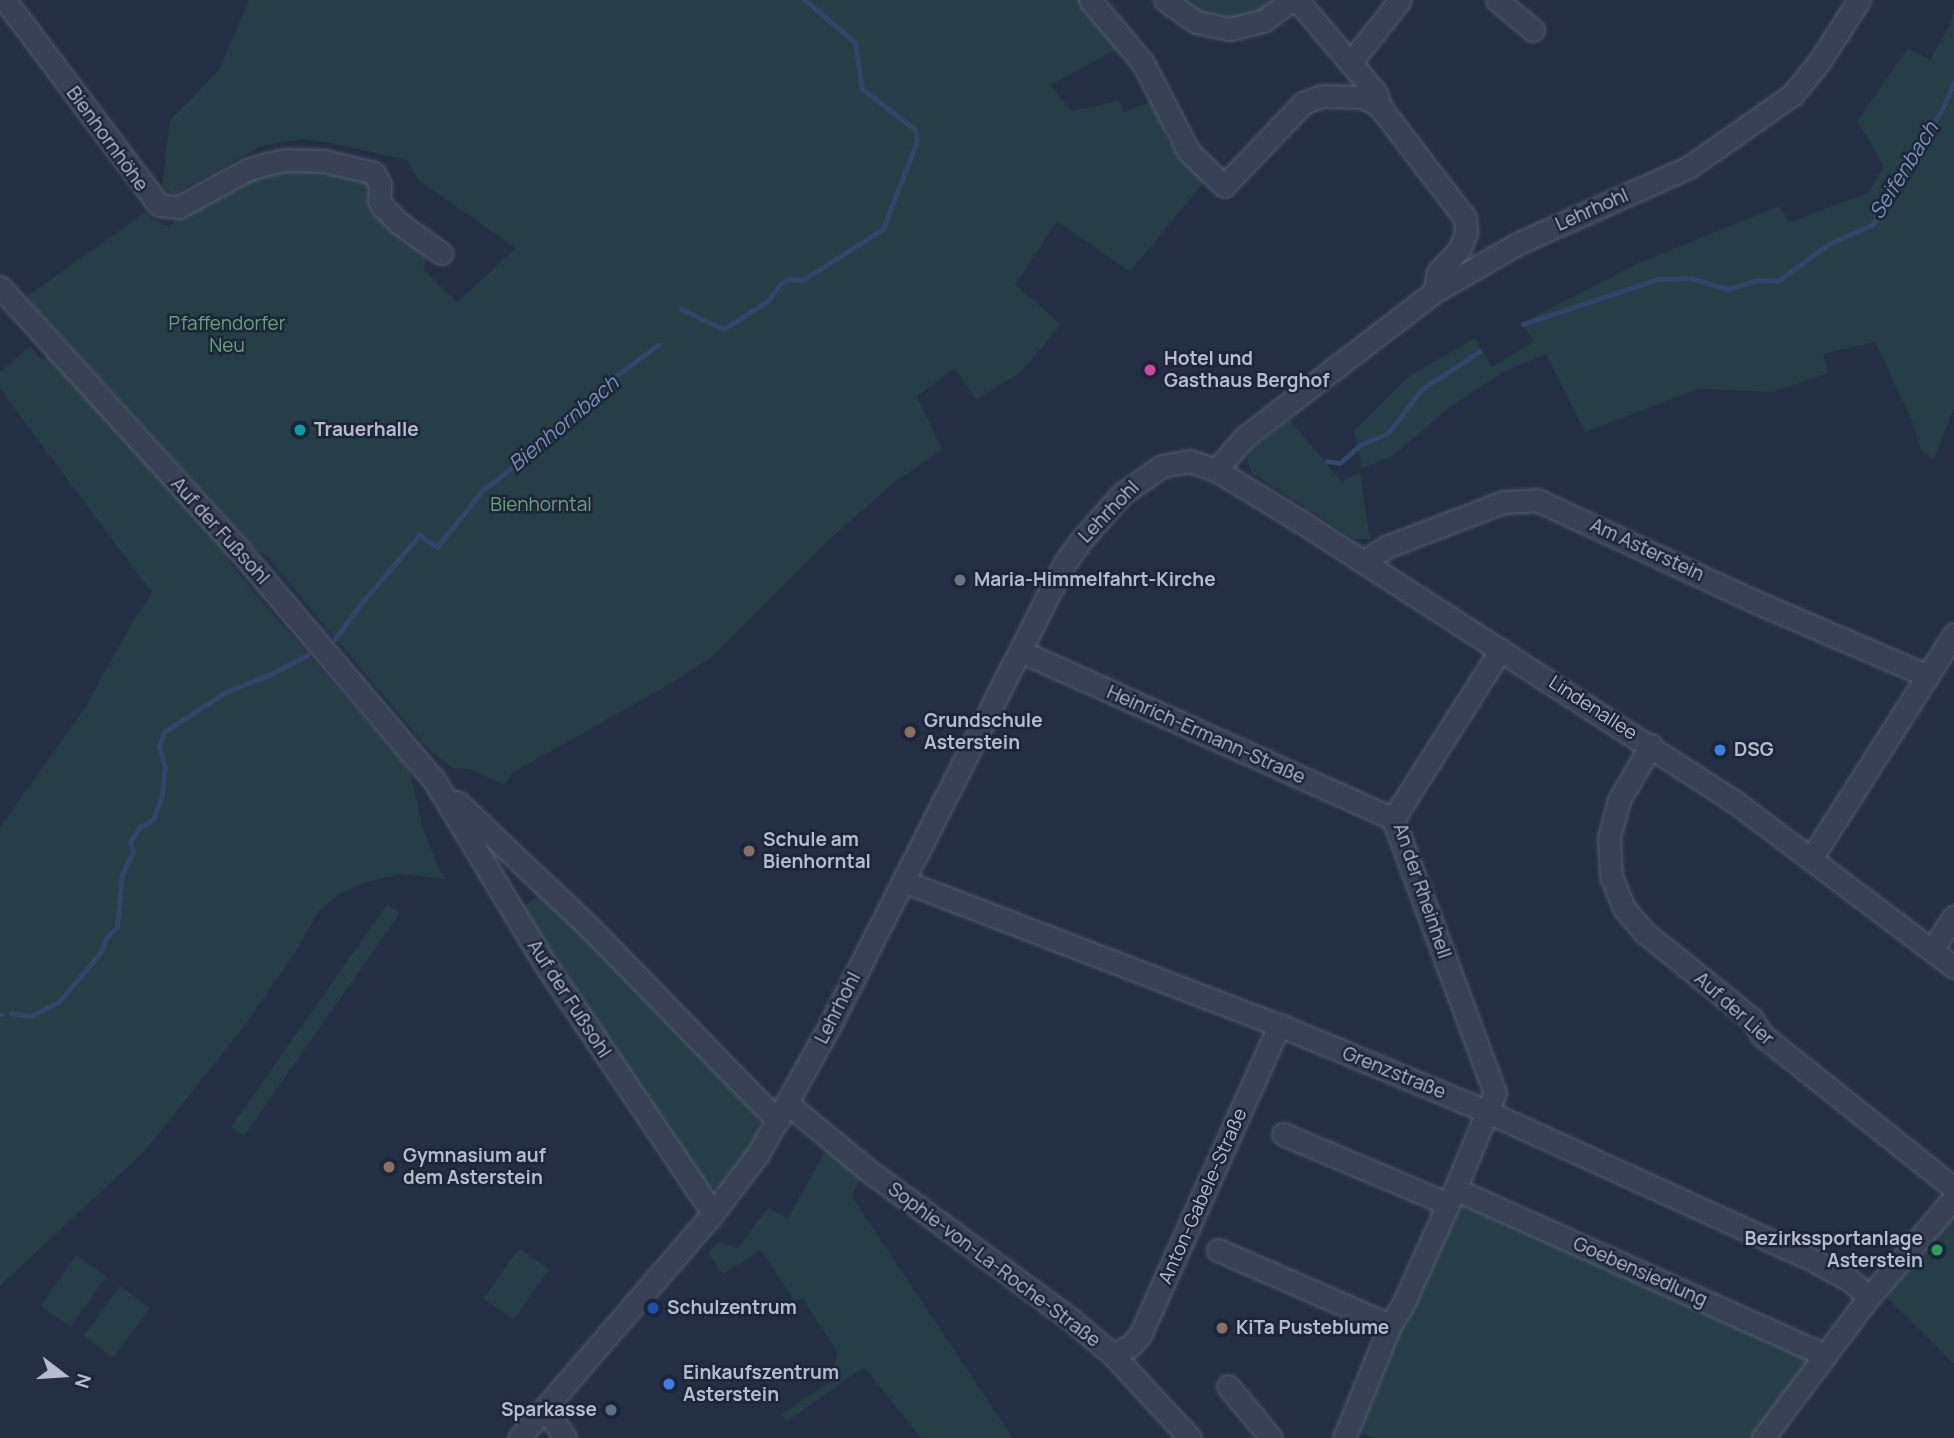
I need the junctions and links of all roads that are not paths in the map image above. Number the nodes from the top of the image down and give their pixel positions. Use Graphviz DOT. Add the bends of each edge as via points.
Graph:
graph roads {
  1 [pos="5,0"];
  2 [pos="1090,0"];
  3 [pos="1165,0"];
  4 [pos="1295,0"];
  5 [pos="1400,0"];
  6 [pos="1497,0"];
  7 [pos="1859,0"];
  8 [pos="1533,30"];
  9 [pos="1351,62"];
  10 [pos="1380,107"];
  11 [pos="441,253"];
  12 [pos="0,287"];
  13 [pos="1434,292"];
  14 [pos="1216,470"];
  15 [pos="1363,562"];
  16 [pos="1954,634"];
  17 [pos="1501,649"];
  18 [pos="1020,651"];
  19 [pos="1928,676"];
  20 [pos="1651,745"];
  21 [pos="434,780"];
  22 [pos="1393,819"];
  23 [pos="1812,858"];
  24 [pos="903,881"];
  25 [pos="1954,916"];
  26 [pos="1932,950"];
  27 [pos="1954,967"];
  28 [pos="1279,1025"];
  29 [pos="1488,1112"];
  30 [pos="783,1113"];
  31 [pos="1283,1134"];
  32 [pos="1954,1188"];
  33 [pos="1452,1197"];
  34 [pos="1954,1198"];
  35 [pos="713,1213"];
  36 [pos="1218,1250"];
  37 [pos="1869,1297"];
  38 [pos="1390,1325"];
  39 [pos="1113,1355"];
  40 [pos="1825,1355"];
  41 [pos="1228,1386"];
  42 [pos="545,1409"];
  43 [pos="1350,1436"];
  44 [pos="519,1438"];
  45 [pos="565,1438"];
  46 [pos="1189,1438"];
  47 [pos="1271,1438"];
  48 [pos="1763,1438"];
  1 -- 11 [label="street, Bienhornhöhe" via="159,205 174,208 187,204 247,170 267,164 324,161 374,173 383,206"];
  2 -- 10 [label="street" via="1143,63 1189,152 1224,186 1303,103 1322,96 1363,97"];
  3 -- 4 [label="street" via="1191,20 1225,29 1264,21"];
  4 -- 9 [label="street"];
  5 -- 9 [label="street"];
  6 -- 8 [label="street"];
  7 -- 13 [label="street, Lehrhohl" via="1806,80 1741,132 1689,167 1517,244"];
  9 -- 10 [label="street" via="1376,93"];
  10 -- 13 [label="street" via="1465,218 1466,233 1459,250 1437,272"];
  12 -- 21 [label="street, Auf der Fußsohl" via="239,550"];
  13 -- 14 [label="street, Lehrhohl" via="1245,437"];
  14 -- 15 [label="street, Lindenallee"];
  14 -- 18 [label="street, Lehrhohl" via="1190,461 1176,462 1148,473 1122,494 1064,564"];
  15 -- 17 [label="street, Lindenallee"];
  15 -- 19 [label="street, Am Asterstein" via="1386,547 1504,502 1538,500"];
  16 -- 19 [label="street"];
  17 -- 20 [label="street, Lindenallee"];
  17 -- 22 [label="street, An der Rheinhell"];
  18 -- 22 [label="street, Heinrich-Ermann-Straße"];
  18 -- 24 [label="street, Lehrhohl"];
  19 -- 23 [label="street"];
  20 -- 23 [label="street, Lindenallee"];
  20 -- 32 [label="street, Auf der Lier" via="1619,800 1609,838 1611,876 1624,908 1644,932 1752,1019 1762,1035"];
  21 -- 30 [label="street, Auf der Fußsohl"];
  21 -- 35 [label="street, Auf der Fußsohl" via="559,987"];
  22 -- 29 [label="street, An der Rheinhell" via="1495,1093"];
  23 -- 26 [label="street, Lindenallee"];
  24 -- 28 [label="street, Grenzstraße"];
  24 -- 30 [label="street, Lehrhohl"];
  25 -- 26 [label="street"];
  26 -- 27 [label="street, Lindenallee"];
  28 -- 29 [label="street, Grenzstraße"];
  28 -- 39 [label="street, Anton-Gabele-Straße" via="1140,1335"];
  29 -- 33 [label="street"];
  29 -- 37 [label="street, Grenzstraße" via="1815,1261"];
  30 -- 35 [label="street, Lehrhohl"];
  30 -- 39 [label="street, Sophie-von-La-Roche-Straße" via="869,1171"];
  31 -- 33 [label="street, Goebensiedlung"];
  33 -- 38 [label="street"];
  33 -- 40 [label="street, Goebensiedlung"];
  34 -- 37 [label="street"];
  35 -- 42 [label="street, Lehrhohl"];
  36 -- 38 [label="street, Anton-Gabele-Straße"];
  37 -- 40 [label="street"];
  38 -- 43 [label="street"];
  39 -- 46 [label="street, Sophie-von-La-Roche-Straße"];
  40 -- 48 [label="street"];
  41 -- 47 [label="street"];
  42 -- 44 [label="street, Lehrhohl"];
  42 -- 45 [label="street"];
}
